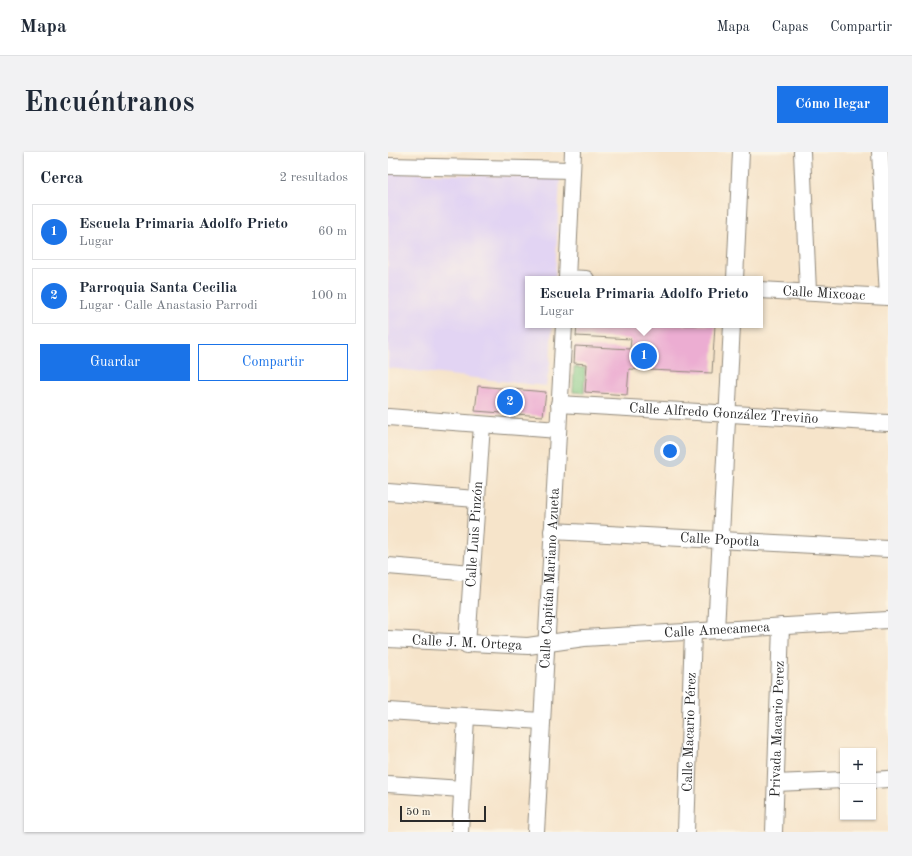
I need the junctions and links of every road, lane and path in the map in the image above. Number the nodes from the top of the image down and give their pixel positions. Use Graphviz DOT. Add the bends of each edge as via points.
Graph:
graph roads {
  1 [pos="573,152"];
  2 [pos="741,152"];
  3 [pos="802,152"];
  4 [pos="880,152"];
  5 [pos="388,166"];
  6 [pos="572,170"];
  7 [pos="567,276"];
  8 [pos="735,276"];
  9 [pos="763,290"];
  10 [pos="808,292"];
  11 [pos="888,297"];
  12 [pos="564,328"];
  13 [pos="732,328"];
  14 [pos="559,404"];
  15 [pos="726,414"];
  16 [pos="388,417"];
  17 [pos="888,423"];
  18 [pos="482,424"];
  19 [pos="558,430"];
  20 [pos="388,492"];
  21 [pos="476,499"];
  22 [pos="552,531"];
  23 [pos="720,540"];
  24 [pos="888,549"];
  25 [pos="388,566"];
  26 [pos="472,573"];
  27 [pos="888,620"];
  28 [pos="781,626"];
  29 [pos="716,630"];
  30 [pos="693,632"];
  31 [pos="388,639"];
  32 [pos="546,644"];
  33 [pos="467,645"];
  34 [pos="388,711"];
  35 [pos="466,716"];
  36 [pos="541,721"];
  37 [pos="888,779"];
  38 [pos="840,780"];
  39 [pos="876,780"];
  40 [pos="776,782"];
  41 [pos="388,784"];
  42 [pos="462,789"];
  43 [pos="460,832"];
  44 [pos="536,832"];
  45 [pos="686,832"];
  46 [pos="774,832"];
  1 -- 6 [label="street"];
  2 -- 8 [label="street"];
  3 -- 10 [label="street"];
  4 -- 11 [label="street"];
  5 -- 6 [label="street"];
  6 -- 7 [label="street"];
  9 -- 10 [label="street, Calle Mixcoac"];
  10 -- 11 [label="street, Calle Mixcoac"];
  12 -- 14 [label="street, Calle Capitán Mariano Azueta"];
  13 -- 15 [label="street"];
  14 -- 15 [label="street, Calle Alfredo González Treviño"];
  14 -- 19 [label="street, Calle Capitán Mariano Azueta"];
  15 -- 17 [label="street, Calle Alfredo González Treviño"];
  15 -- 23 [label="street"];
  16 -- 18 [label="street"];
  18 -- 19 [label="street"];
  18 -- 21 [label="street, Calle Luis Pinzón"];
  19 -- 22 [label="street, Calle Capitán Mariano Azueta"];
  20 -- 21 [label="street"];
  21 -- 26 [label="street, Calle Luis Pinzón"];
  22 -- 23 [label="street, Calle Popotla"];
  22 -- 32 [label="street, Calle Capitán Mariano Azueta"];
  23 -- 24 [label="street, Calle Popotla"];
  23 -- 29 [label="street"];
  25 -- 26 [label="street"];
  26 -- 33 [label="street, Calle Luis Pinzón"];
  27 -- 28 [label="street, Calle Amecameca"];
  28 -- 29 [label="street, Calle Amecameca"];
  28 -- 40 [label="street, Privada Macario Perez"];
  29 -- 30 [label="street, Calle Amecameca"];
  30 -- 32 [label="street, Calle Amecameca" via="584,638"];
  30 -- 45 [label="street, Calle Macario Pérez"];
  31 -- 33 [label="street, Calle J. M. Ortega"];
  32 -- 33 [label="street, Calle J. M. Ortega" via="512,647"];
  32 -- 36 [label="street, Calle Capitán Mariano Azueta"];
  34 -- 35 [label="street"];
  35 -- 36 [label="street"];
  35 -- 42 [label="street"];
  36 -- 44 [label="street, Calle Capitán Mariano Azueta"];
  37 -- 39 [label="street"];
  38 -- 40 [label="street"];
  40 -- 46 [label="street, Privada Macario Perez"];
  41 -- 42 [label="street"];
  42 -- 43 [label="street"];
}
